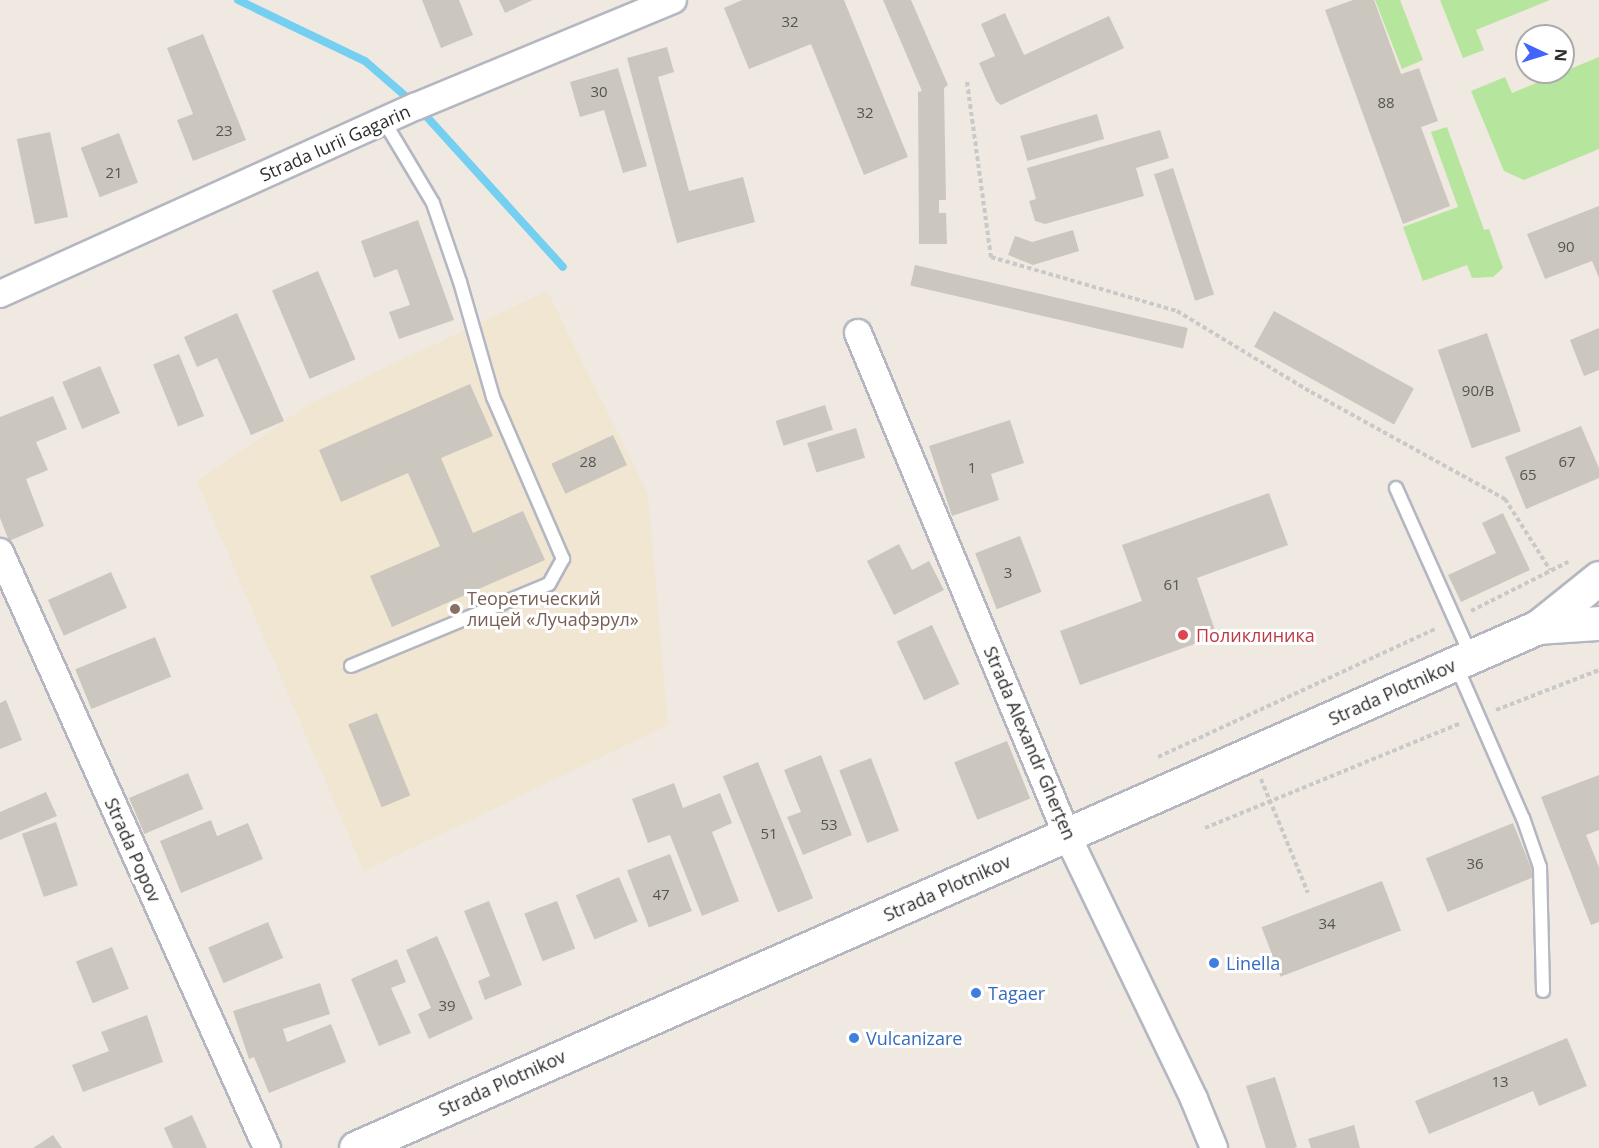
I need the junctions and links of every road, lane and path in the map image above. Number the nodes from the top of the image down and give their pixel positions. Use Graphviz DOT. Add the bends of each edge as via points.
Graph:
graph roads {
  1 [pos="669,1"];
  2 [pos="967,82"];
  3 [pos="384,121"];
  4 [pos="0,294"];
  5 [pos="858,333"];
  6 [pos="1396,488"];
  7 [pos="0,552"];
  8 [pos="1570,561"];
  9 [pos="1550,570"];
  10 [pos="1599,578"];
  11 [pos="1455,619"];
  12 [pos="1599,622"];
  13 [pos="1538,627"];
  14 [pos="1463,660"];
  15 [pos="351,666"];
  16 [pos="1599,670"];
  17 [pos="1477,717"];
  18 [pos="1242,718"];
  19 [pos="1251,754"];
  20 [pos="1158,757"];
  21 [pos="1270,800"];
  22 [pos="1205,828"];
  23 [pos="1067,834"];
  24 [pos="1308,893"];
  25 [pos="1543,991"];
  26 [pos="267,1148"];
  27 [pos="356,1148"];
  28 [pos="1214,1148"];
  1 -- 3 [label="street, Strada Iurii Gagarin"];
  2 -- 9 [label="path" via="991,257 1177,311 1311,392 1505,499"];
  3 -- 4 [label="street, Strada Iurii Gagarin"];
  3 -- 15 [label="lane" via="433,203 493,397 563,559 549,584"];
  5 -- 23 [label="street, Strada Alexandr Gherțen"];
  6 -- 11 [label="lane"];
  7 -- 26 [label="street, Strada Popov"];
  8 -- 9 [label="path"];
  9 -- 11 [label="path"];
  10 -- 13 [label="main road, Strada Plotnikov"];
  11 -- 14 [label="lane"];
  11 -- 18 [label="path"];
  12 -- 13 [label="main road, Strada Plotnikov"];
  13 -- 14 [label="main road, Strada Plotnikov"];
  14 -- 17 [label="lane"];
  14 -- 19 [label="main road, Strada Plotnikov"];
  16 -- 17 [label="path"];
  17 -- 21 [label="path"];
  17 -- 25 [label="lane" via="1523,818 1540,867"];
  18 -- 19 [label="path"];
  18 -- 20 [label="path"];
  19 -- 21 [label="path"];
  19 -- 23 [label="main road, Strada Plotnikov"];
  21 -- 22 [label="path"];
  21 -- 24 [label="path"];
  23 -- 27 [label="main road, Strada Plotnikov"];
  23 -- 28 [label="street, Strada Alexandr Gherțen"];
}
